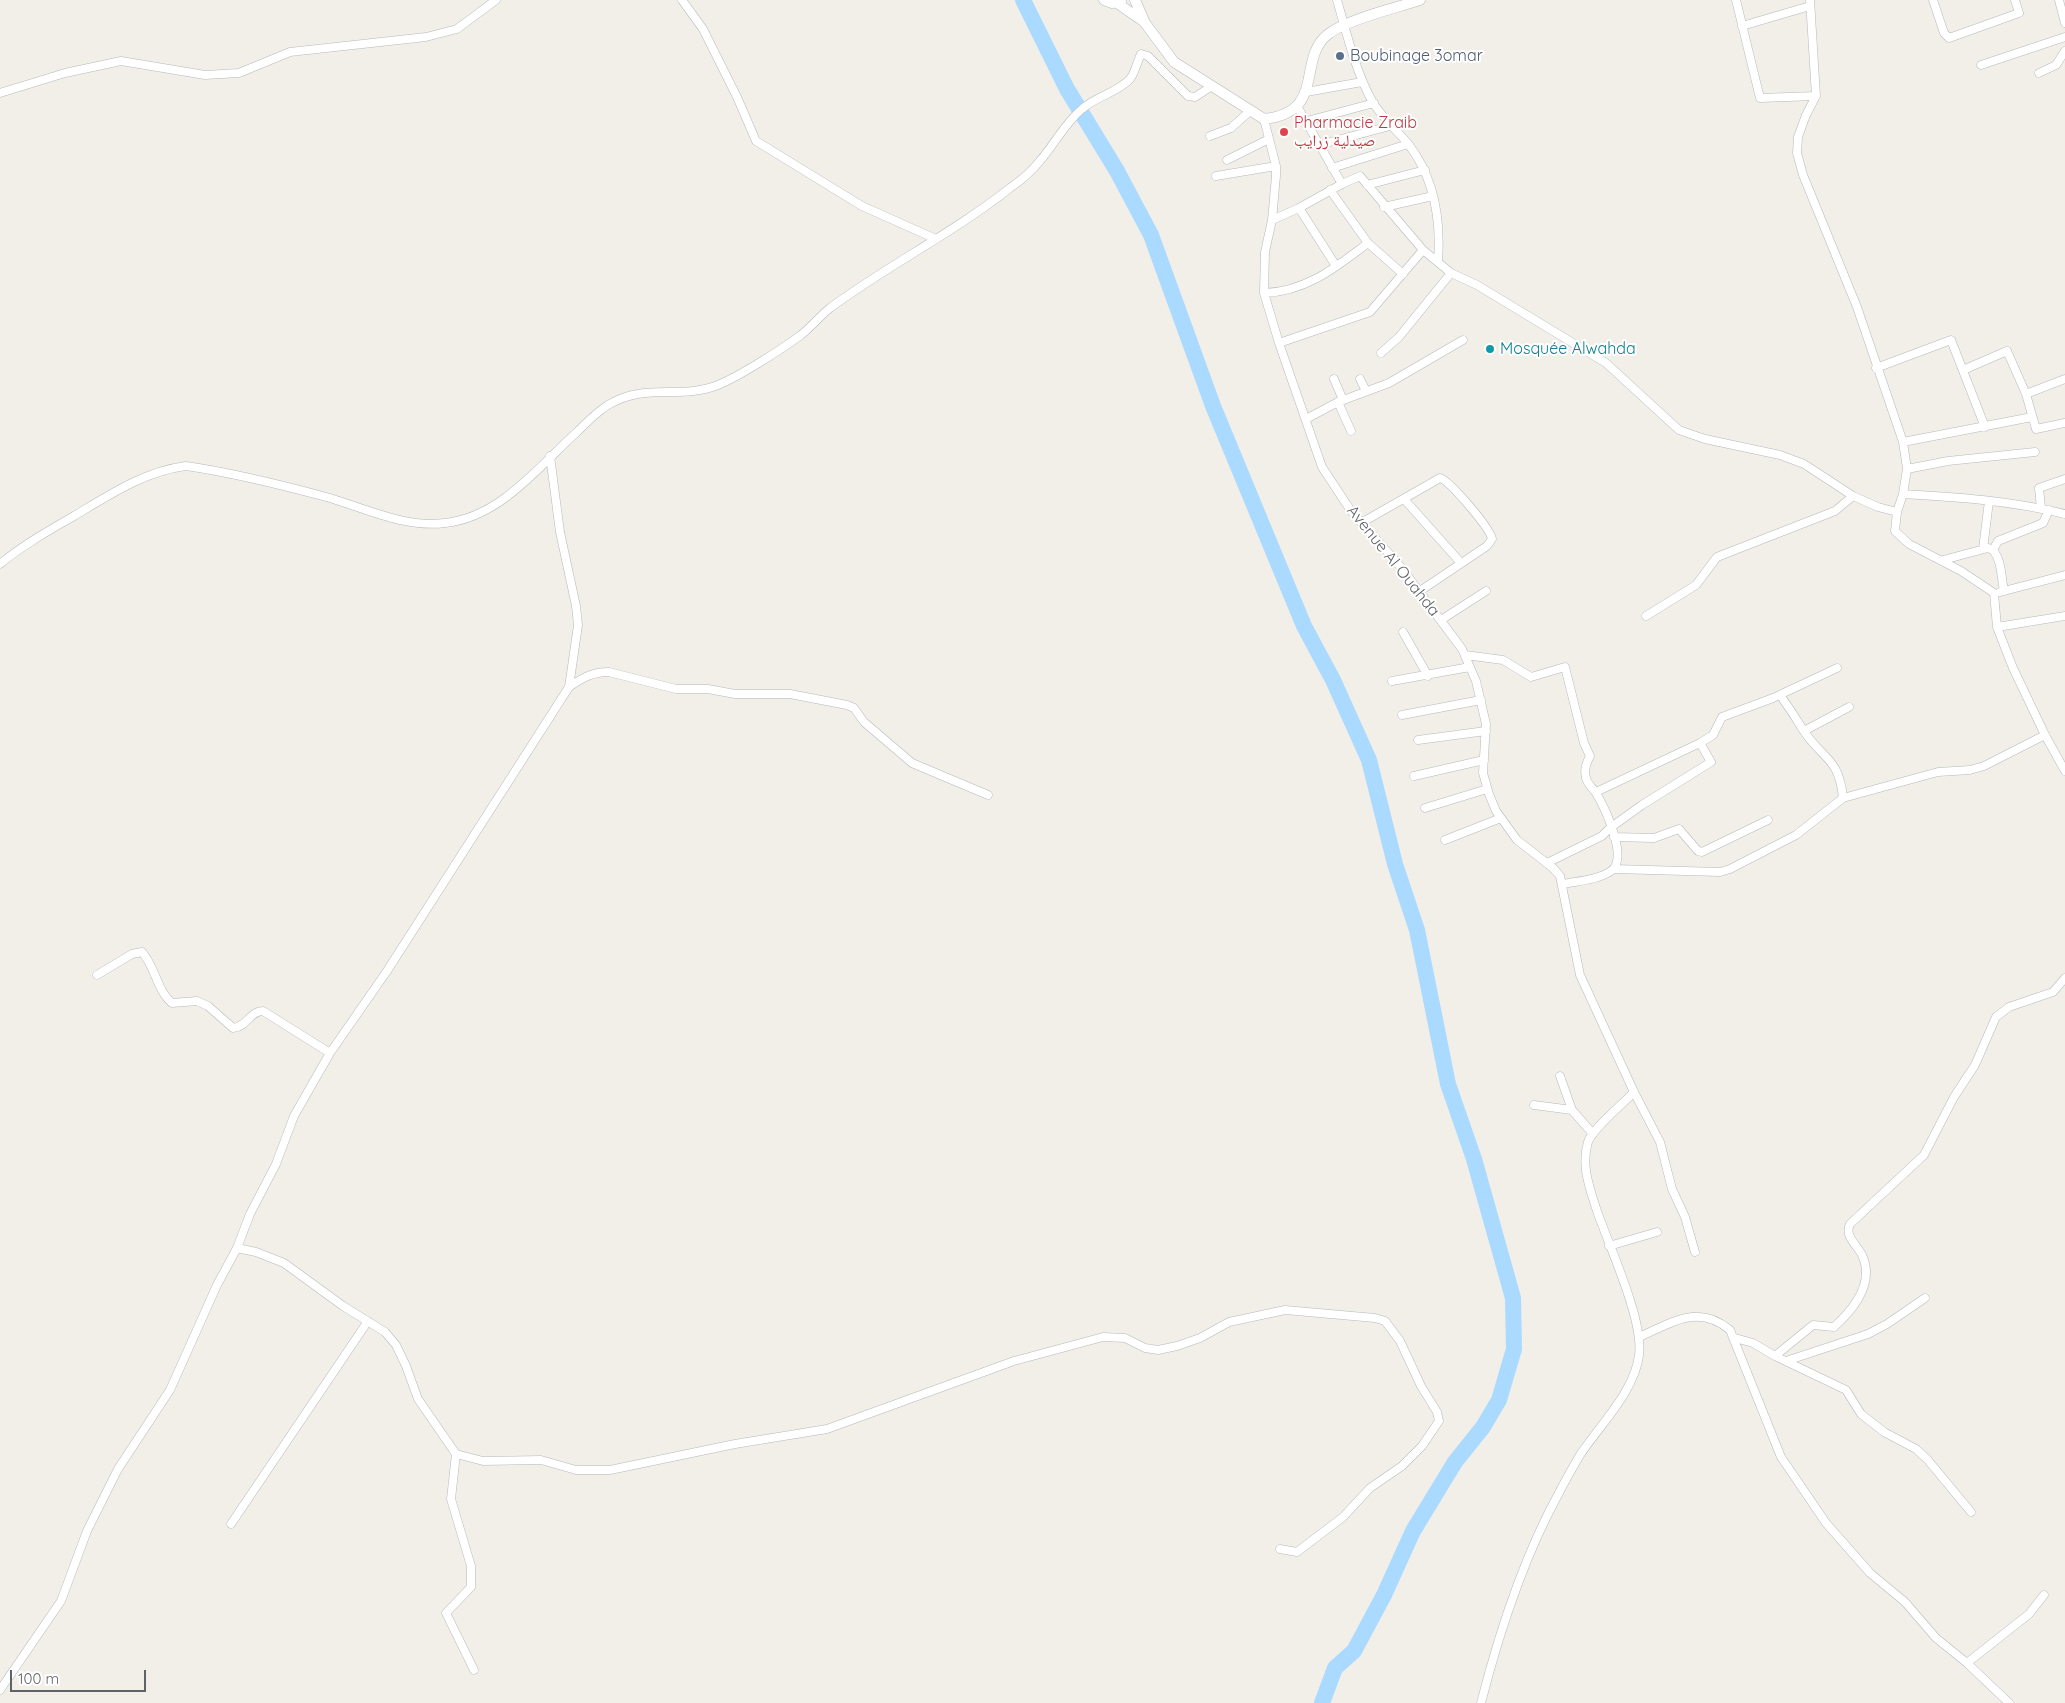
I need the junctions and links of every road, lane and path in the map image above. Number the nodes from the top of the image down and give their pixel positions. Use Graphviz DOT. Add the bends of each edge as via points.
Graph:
graph roads {
  1 [pos="496,0"];
  2 [pos="682,0"];
  3 [pos="1104,0"];
  4 [pos="1135,0"];
  5 [pos="1337,0"];
  6 [pos="1420,0"];
  7 [pos="1736,0"];
  8 [pos="1933,0"];
  9 [pos="2015,0"];
  10 [pos="2059,0"];
  11 [pos="1120,2"];
  12 [pos="1810,3"];
  13 [pos="1145,23"];
  14 [pos="2065,23"];
  15 [pos="1344,26"];
  16 [pos="1742,26"];
  17 [pos="2065,37"];
  18 [pos="2065,52"];
  19 [pos="1981,65"];
  20 [pos="2039,73"];
  21 [pos="1362,82"];
  22 [pos="1212,86"];
  23 [pos="1306,92"];
  24 [pos="0,93"];
  25 [pos="1816,96"];
  26 [pos="1374,103"];
  27 [pos="1296,106"];
  28 [pos="1250,111"];
  29 [pos="1264,119"];
  30 [pos="1307,121"];
  31 [pos="1390,126"];
  32 [pos="1210,136"];
  33 [pos="1269,139"];
  34 [pos="1408,144"];
  35 [pos="1319,145"];
  36 [pos="1227,160"];
  37 [pos="1276,166"];
  38 [pos="1332,168"];
  39 [pos="1425,170"];
  40 [pos="1216,176"];
  41 [pos="1342,184"];
  42 [pos="1367,186"];
  43 [pos="1330,190"];
  44 [pos="1433,196"];
  45 [pos="1384,207"];
  46 [pos="1299,208"];
  47 [pos="1272,220"];
  48 [pos="936,239"];
  49 [pos="1368,243"];
  50 [pos="1423,250"];
  51 [pos="1438,261"];
  52 [pos="1336,266"];
  53 [pos="1451,273"];
  54 [pos="1402,274"];
  55 [pos="1264,293"];
  56 [pos="1463,340"];
  57 [pos="1279,343"];
  58 [pos="1381,353"];
  59 [pos="1876,368"];
  60 [pos="1963,370"];
  61 [pos="1334,379"];
  62 [pos="1360,379"];
  63 [pos="2065,379"];
  64 [pos="1366,392"];
  65 [pos="2026,394"];
  66 [pos="1340,401"];
  67 [pos="2032,417"];
  68 [pos="1306,419"];
  69 [pos="2065,422"];
  70 [pos="1985,427"];
  71 [pos="1351,431"];
  72 [pos="1903,442"];
  73 [pos="2035,452"];
  74 [pos="550,456"];
  75 [pos="1906,469"];
  76 [pos="2065,479"];
  77 [pos="1904,494"];
  78 [pos="1852,496"];
  79 [pos="1404,499"];
  80 [pos="1989,501"];
  81 [pos="2041,508"];
  82 [pos="2049,510"];
  83 [pos="1897,512"];
  84 [pos="2065,514"];
  85 [pos="1361,523"];
  86 [pos="1983,549"];
  87 [pos="1993,550"];
  88 [pos="1942,560"];
  89 [pos="1461,563"];
  90 [pos="0,564"];
  91 [pos="2065,575"];
  92 [pos="1420,591"];
  93 [pos="1486,591"];
  94 [pos="2004,591"];
  95 [pos="1994,593"];
  96 [pos="1646,616"];
  97 [pos="2065,616"];
  98 [pos="1440,620"];
  99 [pos="1997,628"];
  100 [pos="1403,632"];
  101 [pos="1465,655"];
  102 [pos="1470,667"];
  103 [pos="1836,668"];
  104 [pos="1428,676"];
  105 [pos="1392,681"];
  106 [pos="569,687"];
  107 [pos="1780,695"];
  108 [pos="1481,700"];
  109 [pos="1849,707"];
  110 [pos="1402,715"];
  111 [pos="1486,731"];
  112 [pos="1804,731"];
  113 [pos="2045,735"];
  114 [pos="1418,740"];
  115 [pos="1700,743"];
  116 [pos="1484,760"];
  117 [pos="2065,771"];
  118 [pos="1414,776"];
  119 [pos="1487,789"];
  120 [pos="1596,792"];
  121 [pos="988,794"];
  122 [pos="1843,798"];
  123 [pos="1425,808"];
  124 [pos="1501,818"];
  125 [pos="1768,820"];
  126 [pos="1610,828"];
  127 [pos="1614,837"];
  128 [pos="1445,840"];
  129 [pos="1547,863"];
  130 [pos="1614,869"];
  131 [pos="1563,884"];
  132 [pos="97,975"];
  133 [pos="2065,978"];
  134 [pos="330,1053"];
  135 [pos="1560,1076"];
  136 [pos="1634,1092"];
  137 [pos="1534,1105"];
  138 [pos="1572,1110"];
  139 [pos="1593,1134"];
  140 [pos="1657,1232"];
  141 [pos="1609,1246"];
  142 [pos="238,1248"];
  143 [pos="1695,1252"];
  144 [pos="1925,1298"];
  145 [pos="368,1321"];
  146 [pos="1639,1337"];
  147 [pos="1734,1338"];
  148 [pos="1774,1356"];
  149 [pos="1786,1362"];
  150 [pos="456,1454"];
  151 [pos="1971,1512"];
  152 [pos="231,1524"];
  153 [pos="1280,1549"];
  154 [pos="2044,1595"];
  155 [pos="1967,1663"];
  156 [pos="474,1670"];
  157 [pos="0,1690"];
  158 [pos="1481,1703"];
  159 [pos="2009,1703"];
  1 -- 24 [label="street" via="457,29 426,37 290,52 239,73 205,75 121,61 65,73"];
  2 -- 48 [label="street" via="703,29 756,141 862,206"];
  3 -- 11 [label="street"];
  4 -- 13 [label="street"];
  5 -- 15 [label="street"];
  6 -- 15 [label="street"];
  7 -- 16 [label="street"];
  8 -- 9 [label="street" via="1944,33 1949,38 2018,13"];
  10 -- 14 [label="street"];
  11 -- 13 [label="street"];
  12 -- 16 [label="street"];
  12 -- 25 [label="street"];
  13 -- 22 [label="street" via="1174,62"];
  15 -- 21 [label="street"];
  15 -- 23 [label="street" via="1326,35 1320,43"];
  16 -- 25 [label="street" via="1760,98"];
  17 -- 19 [label="street"];
  18 -- 20 [label="street" via="2056,65"];
  21 -- 23 [label="street"];
  21 -- 26 [label="street"];
  22 -- 28 [label="street"];
  22 -- 48 [label="street" via="1195,97 1188,96 1148,56 1141,54 1132,78 1080,110 1037,165 1010,188"];
  23 -- 27 [label="street"];
  25 -- 59 [label="street" via="1798,137 1797,153 1857,307"];
  26 -- 30 [label="street"];
  26 -- 31 [label="street"];
  27 -- 29 [label="street" via="1280,116"];
  27 -- 30 [label="street"];
  28 -- 29 [label="street"];
  28 -- 32 [label="street" via="1231,128"];
  29 -- 33 [label="street, Avenue Al Ouahda"];
  30 -- 35 [label="street"];
  31 -- 34 [label="street"];
  31 -- 35 [label="street"];
  33 -- 36 [label="street"];
  33 -- 37 [label="street, Avenue Al Ouahda"];
  34 -- 38 [label="street"];
  34 -- 39 [label="street"];
  35 -- 38 [label="street"];
  37 -- 40 [label="street"];
  37 -- 47 [label="street, Avenue Al Ouahda"];
  38 -- 41 [label="street"];
  39 -- 42 [label="street"];
  39 -- 44 [label="street"];
  41 -- 42 [label="street" via="1360,176"];
  41 -- 43 [label="street"];
  42 -- 45 [label="street"];
  43 -- 46 [label="street"];
  43 -- 49 [label="street"];
  44 -- 45 [label="street"];
  44 -- 51 [label="street" via="1440,232"];
  45 -- 50 [label="street"];
  46 -- 47 [label="street"];
  46 -- 52 [label="street"];
  47 -- 55 [label="street, Avenue Al Ouahda" via="1265,252"];
  48 -- 74 [label="street" via="829,310 801,335 731,378 700,390 634,393 596,414"];
  49 -- 52 [label="street"];
  49 -- 54 [label="street"];
  50 -- 51 [label="street"];
  50 -- 54 [label="street"];
  51 -- 53 [label="street"];
  52 -- 55 [label="street" via="1298,288"];
  53 -- 58 [label="street" via="1399,337"];
  53 -- 78 [label="street" via="1477,285 1606,363 1679,430 1780,454 1804,464"];
  54 -- 57 [label="street" via="1370,312"];
  55 -- 57 [label="street, Avenue Al Ouahda"];
  56 -- 64 [label="street" via="1389,383"];
  57 -- 68 [label="street, Avenue Al Ouahda"];
  59 -- 60 [label="street" via="1951,340"];
  59 -- 72 [label="street"];
  60 -- 65 [label="street" via="2007,351"];
  60 -- 70 [label="street"];
  61 -- 66 [label="street"];
  62 -- 64 [label="street"];
  63 -- 65 [label="street"];
  64 -- 66 [label="street"];
  65 -- 67 [label="street"];
  66 -- 68 [label="street"];
  66 -- 71 [label="street"];
  67 -- 69 [label="street" via="2036,429"];
  67 -- 70 [label="street"];
  68 -- 85 [label="street, Avenue Al Ouahda" via="1322,467"];
  70 -- 72 [label="street"];
  72 -- 75 [label="street"];
  73 -- 75 [label="street"];
  74 -- 90 [label="street" via="492,507 472,517 430,524 388,516 277,483 215,470 186,466 171,468 104,498 23,545"];
  74 -- 106 [label="street" via="560,532 578,625"];
  75 -- 77 [label="street"];
  76 -- 81 [label="street" via="2039,488"];
  77 -- 80 [label="street"];
  77 -- 83 [label="street"];
  78 -- 83 [label="street"];
  78 -- 96 [label="street" via="1835,511 1717,557 1696,585"];
  79 -- 85 [label="street"];
  79 -- 89 [label="street"];
  79 -- 89 [label="street" via="1435,479 1443,479 1448,484 1492,535 1487,546"];
  80 -- 81 [label="street"];
  80 -- 86 [label="street"];
  81 -- 82 [label="street"];
  82 -- 84 [label="street"];
  82 -- 87 [label="street" via="2042,523 1998,541"];
  83 -- 88 [label="street" via="1895,529 1900,538"];
  85 -- 92 [label="street, Avenue Al Ouahda"];
  86 -- 87 [label="street"];
  86 -- 88 [label="street"];
  87 -- 94 [label="street" via="2000,562"];
  88 -- 95 [label="street"];
  89 -- 92 [label="street"];
  91 -- 94 [label="street"];
  92 -- 98 [label="street, Avenue Al Ouahda"];
  93 -- 98 [label="street"];
  94 -- 95 [label="street"];
  95 -- 99 [label="street"];
  97 -- 99 [label="street"];
  98 -- 101 [label="street, Avenue Al Ouahda"];
  99 -- 113 [label="street"];
  100 -- 104 [label="street"];
  101 -- 102 [label="street, Avenue Al Ouahda"];
  101 -- 120 [label="street" via="1503,660 1531,677 1565,668 1590,756 1585,766 1586,780"];
  102 -- 104 [label="street"];
  102 -- 108 [label="street, Avenue Al Ouahda"];
  103 -- 107 [label="street"];
  104 -- 105 [label="street"];
  106 -- 121 [label="street" via="585,676 609,672 676,689 790,694 847,705 912,763"];
  106 -- 134 [label="street" via="387,971"];
  107 -- 112 [label="street"];
  107 -- 115 [label="street" via="1722,717 1713,735"];
  108 -- 110 [label="street"];
  108 -- 111 [label="street, Avenue Al Ouahda"];
  109 -- 112 [label="street"];
  111 -- 114 [label="street"];
  111 -- 116 [label="street, Avenue Al Ouahda"];
  112 -- 122 [label="street" via="1838,772"];
  113 -- 117 [label="street"];
  113 -- 122 [label="street" via="1984,766 1938,772"];
  115 -- 120 [label="street"];
  115 -- 126 [label="street" via="1711,762"];
  116 -- 118 [label="street"];
  116 -- 119 [label="street, Avenue Al Ouahda"];
  119 -- 123 [label="street"];
  119 -- 124 [label="street, Avenue Al Ouahda"];
  120 -- 126 [label="street"];
  122 -- 130 [label="street" via="1796,835 1730,869 1720,872"];
  124 -- 128 [label="street"];
  124 -- 129 [label="street, Avenue Al Ouahda" via="1517,840"];
  125 -- 127 [label="street" via="1702,852 1679,829 1654,838"];
  126 -- 127 [label="street"];
  126 -- 129 [label="street" via="1602,836"];
  127 -- 130 [label="street" via="1618,850"];
  129 -- 131 [label="street, Avenue Al Ouahda"];
  130 -- 131 [label="street"];
  131 -- 136 [label="street, Avenue Al Ouahda" via="1580,975"];
  132 -- 134 [label="street" via="132,954 142,952 150,960 172,1003 202,1003 233,1028 244,1025 252,1015 263,1011"];
  133 -- 148 [label="street" via="2053,992 2009,1007 1996,1017 1975,1065 1924,1155 1850,1224 1850,1236 1866,1268 1866,1283 1845,1317 1834,1327 1813,1325"];
  134 -- 142 [label="street" via="294,1116 286,1142 250,1214"];
  135 -- 138 [label="street"];
  136 -- 139 [label="street"];
  136 -- 143 [label="street, Avenue Al Ouahda" via="1662,1148"];
  137 -- 138 [label="street"];
  138 -- 139 [label="street"];
  139 -- 141 [label="street" via="1588,1141 1587,1183"];
  140 -- 141 [label="street"];
  141 -- 146 [label="street" via="1629,1298"];
  142 -- 145 [label="street" via="284,1262"];
  142 -- 157 [label="street" via="217,1285 170,1390 118,1469 87,1531 61,1602"];
  144 -- 149 [label="street" via="1868,1334"];
  145 -- 150 [label="street" via="385,1332 396,1345 418,1399"];
  145 -- 152 [label="street"];
  146 -- 147 [label="street" via="1696,1316 1713,1318 1730,1330"];
  146 -- 158 [label="street" via="1640,1356 1627,1388 1580,1455 1536,1543 1504,1624"];
  147 -- 148 [label="street" via="1753,1343"];
  147 -- 155 [label="street" via="1771,1436 1811,1503 1870,1573 1905,1602 1936,1638"];
  148 -- 149 [label="street"];
  149 -- 151 [label="street" via="1846,1390 1862,1414 1927,1459"];
  150 -- 153 [label="street" via="483,1461 541,1460 576,1470 610,1470 828,1429 1014,1361 1103,1337 1125,1338 1145,1348 1158,1350 1200,1338 1229,1322 1285,1310 1375,1318 1385,1322 1400,1341 1439,1421 1422,1446 1402,1466 1370,1488 1344,1516 1297,1552"];
  150 -- 156 [label="street" via="451,1499 471,1566 471,1587 446,1613"];
  154 -- 155 [label="street" via="2029,1614"];
  155 -- 159 [label="street"];
}
